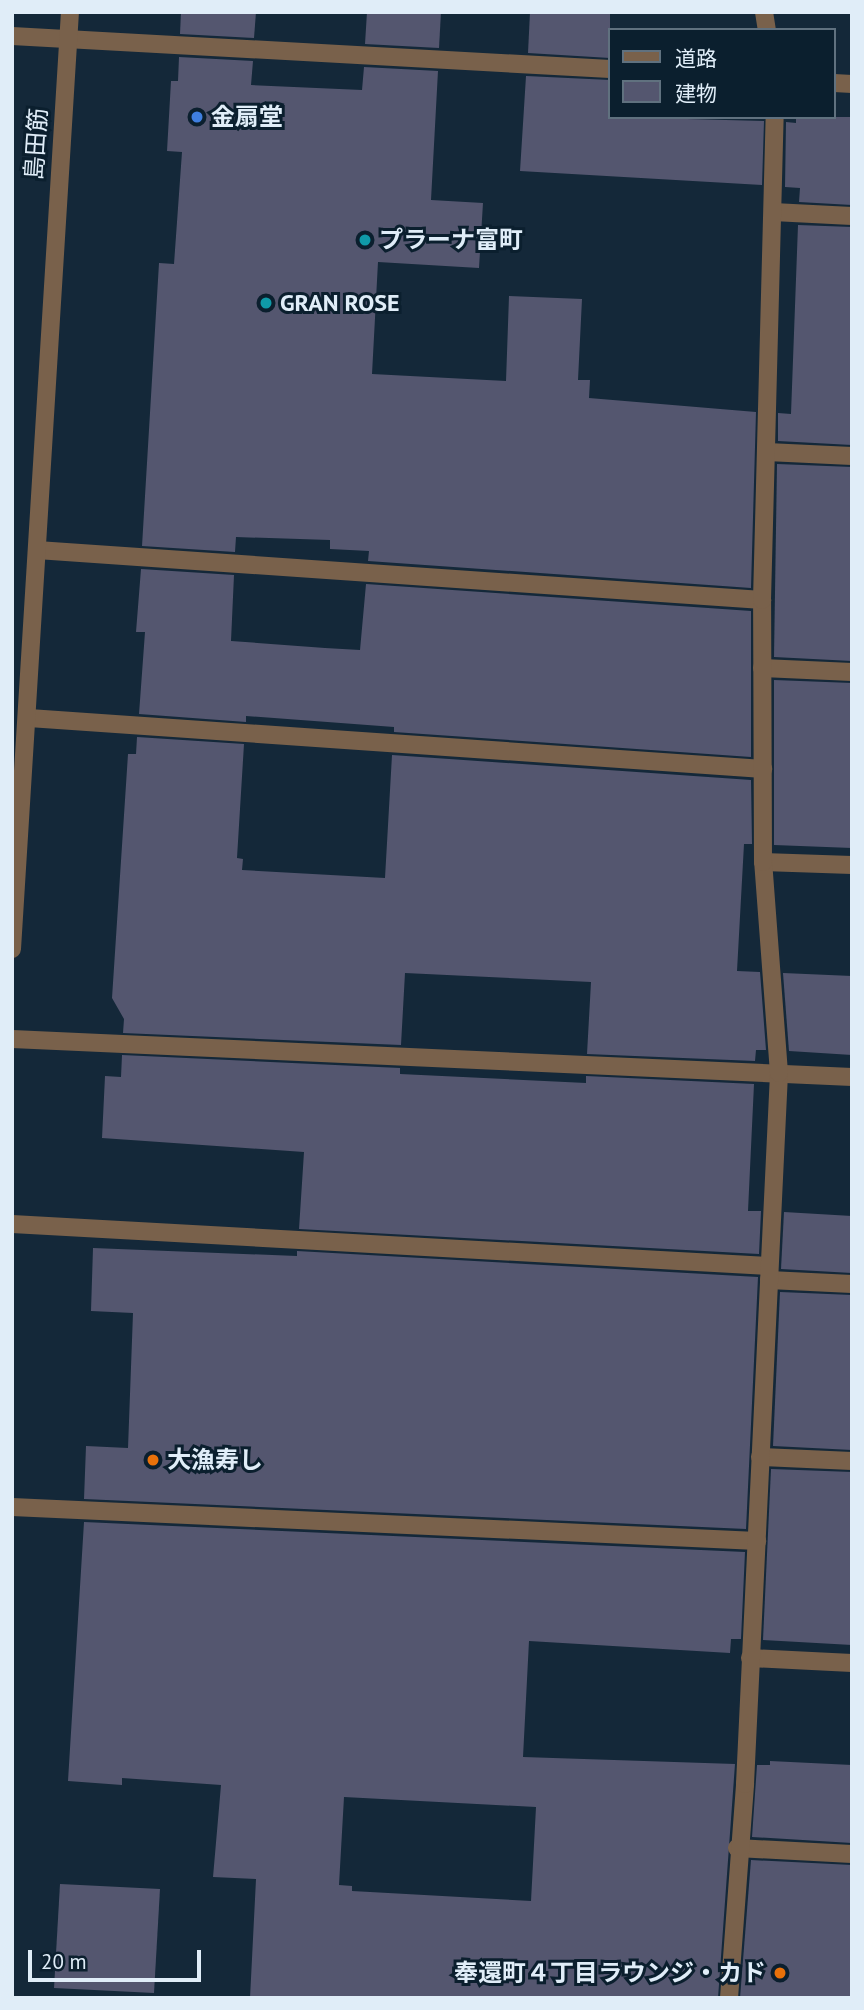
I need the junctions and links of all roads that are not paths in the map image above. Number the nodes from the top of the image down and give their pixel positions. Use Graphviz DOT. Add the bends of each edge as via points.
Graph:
graph roads {
  1 [pos="70,12"];
  2 [pos="12,36"];
  3 [pos="67,38"];
  4 [pos="608,69"];
  5 [pos="775,119"];
  6 [pos="773,212"];
  7 [pos="852,216"];
  8 [pos="766,452"];
  9 [pos="852,456"];
  10 [pos="37,550"];
  11 [pos="762,600"];
  12 [pos="762,668"];
  13 [pos="852,672"];
  14 [pos="29,718"];
  15 [pos="763,769"];
  16 [pos="763,862"];
  17 [pos="852,865"];
  18 [pos="12,949"];
  19 [pos="12,1039"];
  20 [pos="779,1073"];
  21 [pos="852,1077"];
  22 [pos="12,1224"];
  23 [pos="769,1273"];
  24 [pos="852,1284"];
  25 [pos="760,1457"];
  26 [pos="852,1461"];
  27 [pos="12,1507"];
  28 [pos="757,1541"];
  29 [pos="750,1658"];
  30 [pos="852,1663"];
  31 [pos="737,1848"];
  32 [pos="852,1854"];
  33 [pos="729,1998"];
  1 -- 3 [label="street, 島田筋"];
  2 -- 3 [label="street"];
  3 -- 4 [label="street"];
  3 -- 10 [label="street, 島田筋"];
  5 -- 6 [label="street"];
  6 -- 7 [label="street"];
  6 -- 8 [label="street"];
  8 -- 9 [label="street"];
  8 -- 11 [label="street"];
  10 -- 11 [label="street"];
  10 -- 14 [label="street, 島田筋"];
  11 -- 12 [label="street"];
  12 -- 13 [label="street"];
  12 -- 15 [label="street"];
  14 -- 15 [label="street"];
  14 -- 18 [label="street, 島田筋"];
  15 -- 16 [label="street"];
  16 -- 17 [label="street"];
  16 -- 20 [label="street"];
  19 -- 20 [label="street"];
  20 -- 21 [label="street"];
  20 -- 23 [label="street"];
  22 -- 23 [label="street"];
  23 -- 24 [label="street"];
  23 -- 25 [label="street"];
  25 -- 26 [label="street"];
  25 -- 28 [label="street"];
  27 -- 28 [label="street"];
  28 -- 29 [label="street"];
  29 -- 30 [label="street"];
  29 -- 31 [label="street"];
  31 -- 32 [label="street"];
  31 -- 33 [label="street"];
}
